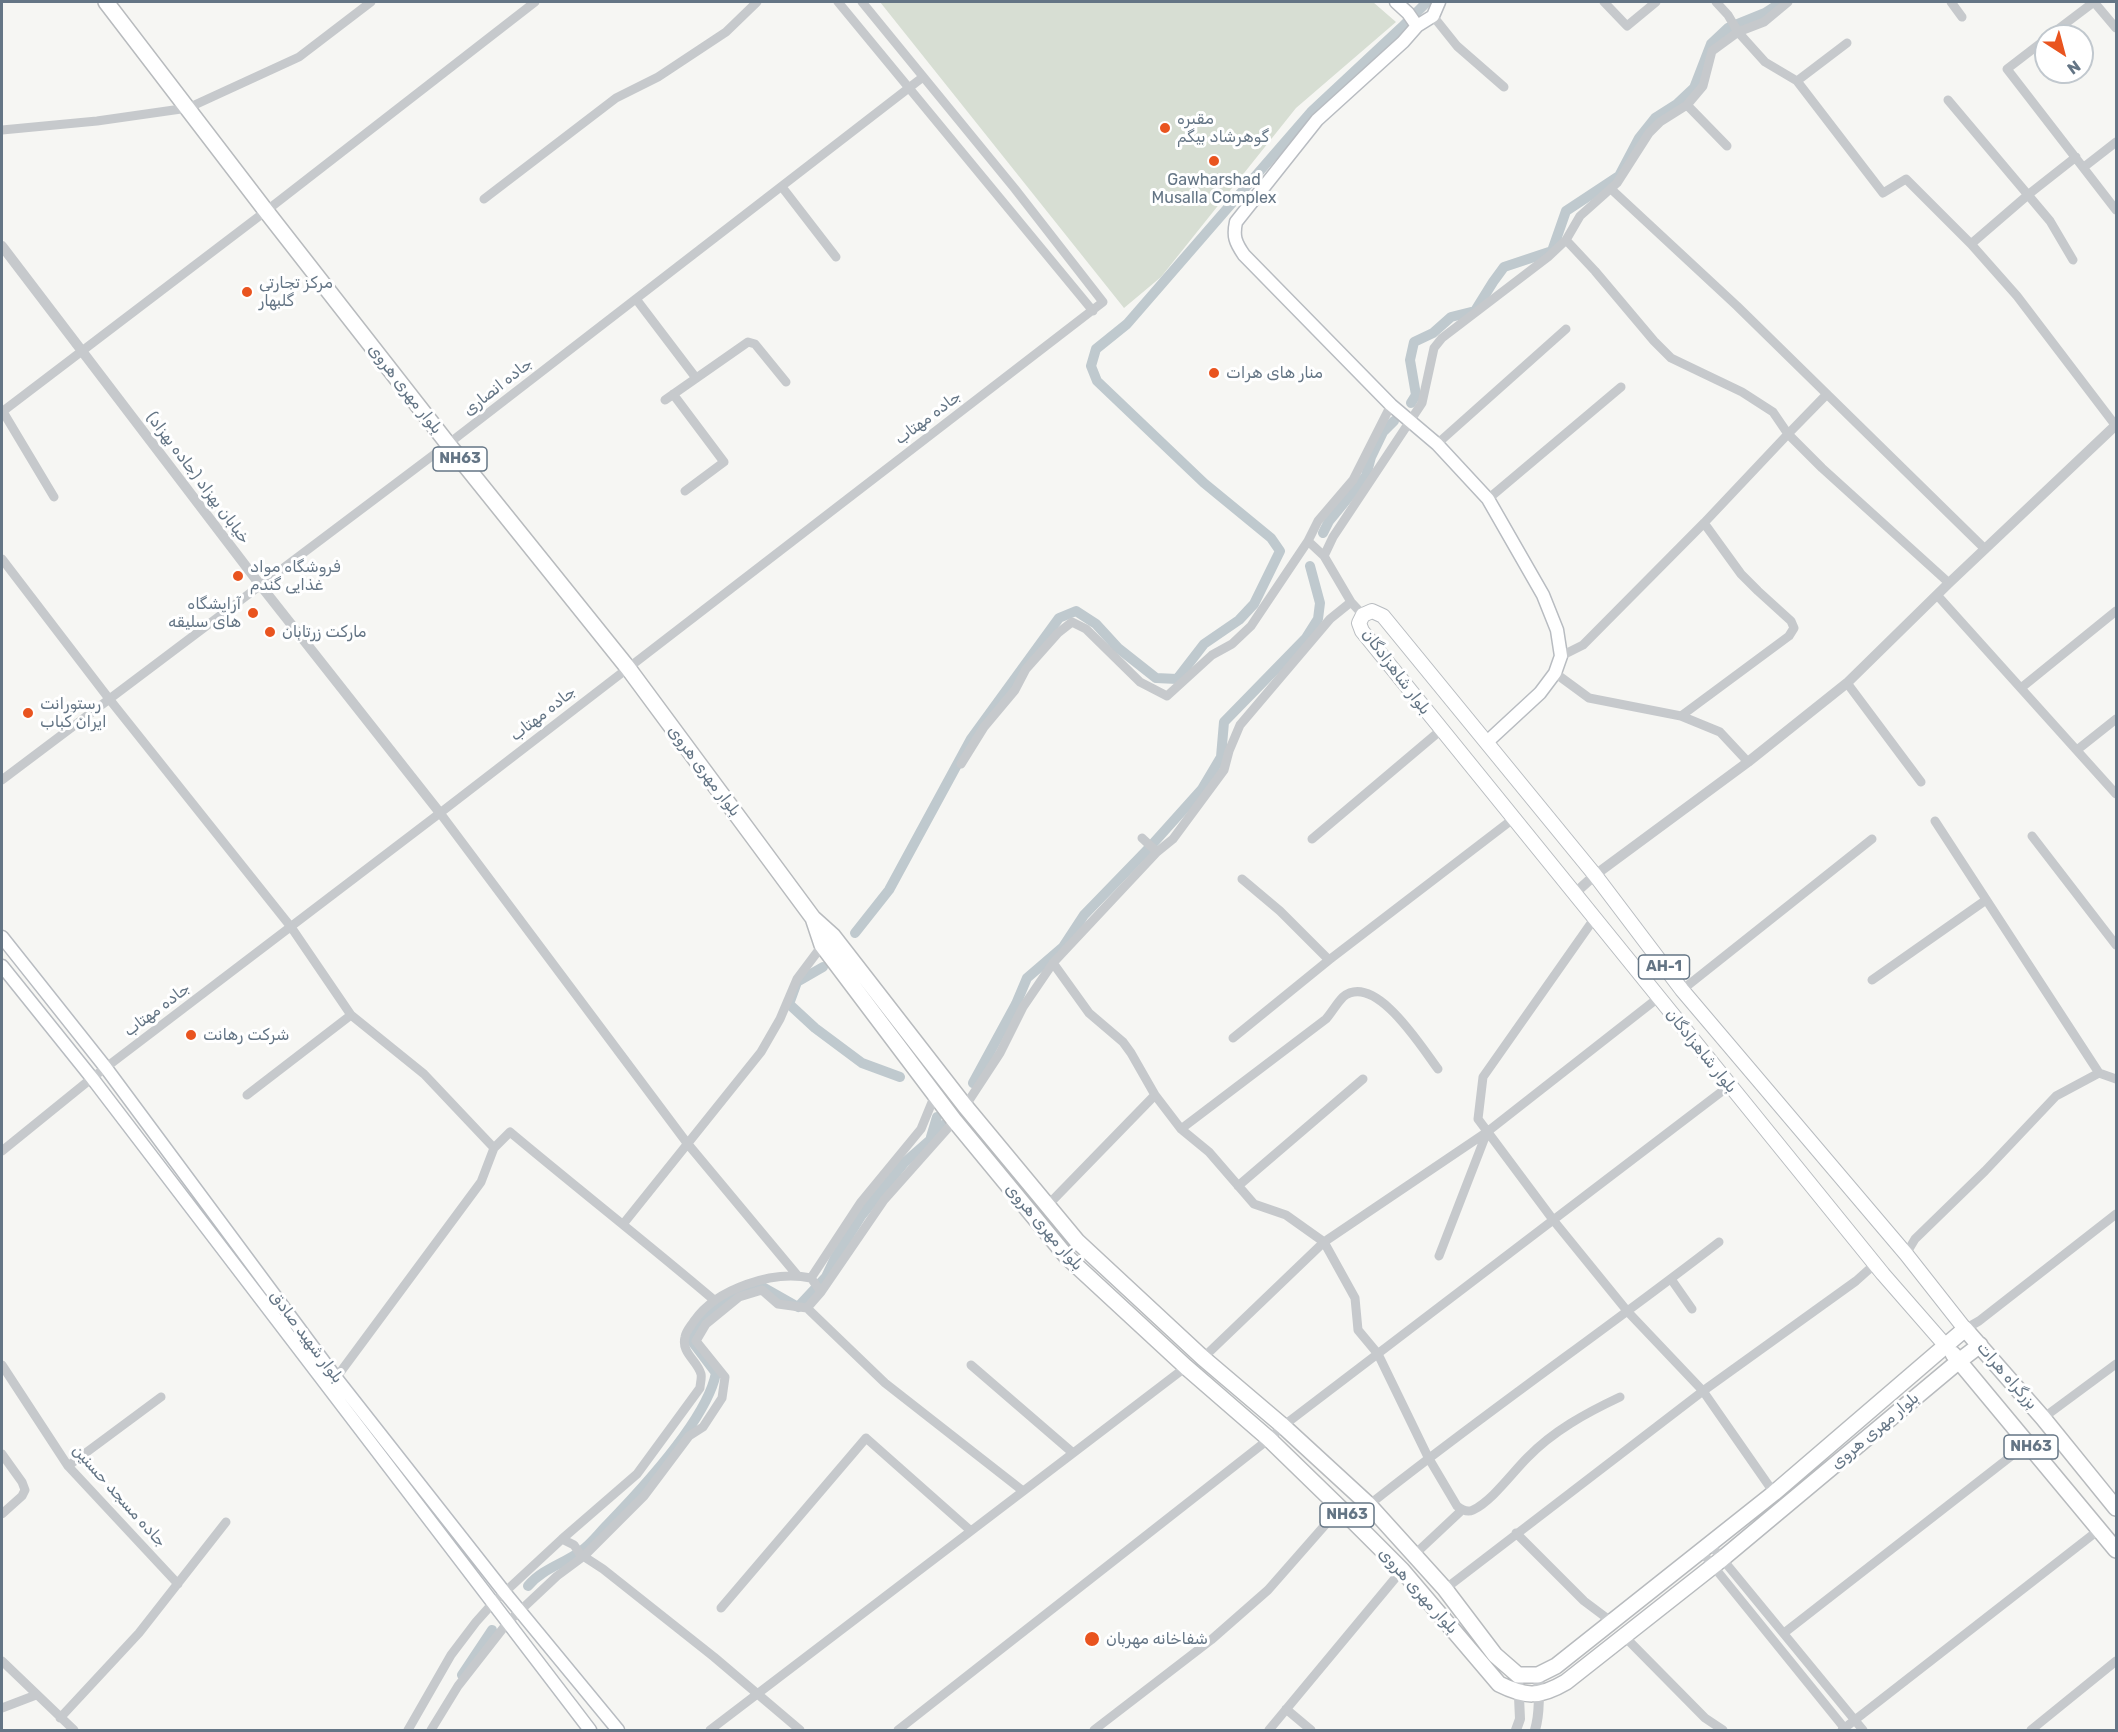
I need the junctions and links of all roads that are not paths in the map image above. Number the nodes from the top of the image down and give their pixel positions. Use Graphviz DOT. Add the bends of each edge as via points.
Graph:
graph roads {
  1 [pos="106,2"];
  2 [pos="371,2"];
  3 [pos="535,2"];
  4 [pos="757,2"];
  5 [pos="838,2"];
  6 [pos="862,2"];
  7 [pos="1396,2"];
  8 [pos="1439,2"];
  9 [pos="1604,2"];
  10 [pos="1656,2"];
  11 [pos="1716,2"];
  12 [pos="1788,2"];
  13 [pos="1951,2"];
  14 [pos="1433,16"];
  15 [pos="1962,17"];
  16 [pos="2065,24"];
  17 [pos="1417,26"];
  18 [pos="2116,28"];
  19 [pos="1738,32"];
  20 [pos="1847,43"];
  21 [pos="2034,48"];
  22 [pos="923,77"];
  23 [pos="1797,81"];
  24 [pos="1504,87"];
  25 [pos="910,88"];
  26 [pos="1948,100"];
  27 [pos="1687,105"];
  28 [pos="188,108"];
  29 [pos="2,130"];
  30 [pos="2116,142"];
  31 [pos="1727,146"];
  32 [pos="2076,157"];
  33 [pos="2084,167"];
  34 [pos="783,187"];
  35 [pos="1611,189"];
  36 [pos="2029,194"];
  37 [pos="484,199"];
  38 [pos="2116,210"];
  39 [pos="266,211"];
  40 [pos="1566,240"];
  41 [pos="1971,244"];
  42 [pos="2,246"];
  43 [pos="836,257"];
  44 [pos="2073,260"];
  45 [pos="636,299"];
  46 [pos="1093,311"];
  47 [pos="1566,329"];
  48 [pos="82,350"];
  49 [pos="696,378"];
  50 [pos="786,382"];
  51 [pos="1621,387"];
  52 [pos="1827,394"];
  53 [pos="1391,405"];
  54 [pos="2,411"];
  55 [pos="1411,420"];
  56 [pos="2115,428"];
  57 [pos="1788,434"];
  58 [pos="448,444"];
  59 [pos="1437,444"];
  60 [pos="685,491"];
  61 [pos="54,497"];
  62 [pos="1488,499"];
  63 [pos="1704,524"];
  64 [pos="1308,541"];
  65 [pos="1985,549"];
  66 [pos="1324,556"];
  67 [pos="2,559"];
  68 [pos="1949,583"];
  69 [pos="261,586"];
  70 [pos="1937,595"];
  71 [pos="1351,602"];
  72 [pos="2116,611"];
  73 [pos="1363,615"];
  74 [pos="1561,656"];
  75 [pos="628,668"];
  76 [pos="1555,673"];
  77 [pos="1847,683"];
  78 [pos="2021,688"];
  79 [pos="110,700"];
  80 [pos="1681,716"];
  81 [pos="2116,719"];
  82 [pos="1441,730"];
  83 [pos="1487,742"];
  84 [pos="2077,750"];
  85 [pos="1748,762"];
  86 [pos="961,764"];
  87 [pos="2,780"];
  88 [pos="1921,782"];
  89 [pos="2116,794"];
  90 [pos="440,813"];
  91 [pos="1513,819"];
  92 [pos="1935,821"];
  93 [pos="2032,836"];
  94 [pos="1142,838"];
  95 [pos="1312,839"];
  96 [pos="1872,839"];
  97 [pos="1157,852"];
  98 [pos="1594,875"];
  99 [pos="1242,879"];
  100 [pos="1574,894"];
  101 [pos="1986,900"];
  102 [pos="1594,919"];
  103 [pos="291,927"];
  104 [pos="2,937"];
  105 [pos="827,941"];
  106 [pos="2116,945"];
  107 [pos="1329,960"];
  108 [pos="1053,963"];
  109 [pos="2,966"];
  110 [pos="1872,980"];
  111 [pos="1682,990"];
  112 [pos="1658,998"];
  113 [pos="351,1015"];
  114 [pos="1233,1038"];
  115 [pos="106,1068"];
  116 [pos="1438,1069"];
  117 [pos="2099,1073"];
  118 [pos="92,1078"];
  119 [pos="1363,1079"];
  120 [pos="2116,1079"];
  121 [pos="1729,1086"];
  122 [pos="247,1095"];
  123 [pos="935,1095"];
  124 [pos="1155,1095"];
  125 [pos="965,1106"];
  126 [pos="954,1120"];
  127 [pos="1181,1129"];
  128 [pos="1487,1132"];
  129 [pos="687,1143"];
  130 [pos="494,1148"];
  131 [pos="2,1151"];
  132 [pos="1238,1186"];
  133 [pos="1047,1206"];
  134 [pos="2116,1215"];
  135 [pos="1554,1221"];
  136 [pos="624,1223"];
  137 [pos="1324,1242"];
  138 [pos="1719,1242"];
  139 [pos="1906,1254"];
  140 [pos="1439,1256"];
  141 [pos="1875,1264"];
  142 [pos="797,1275"];
  143 [pos="811,1278"];
  144 [pos="1671,1279"];
  145 [pos="821,1292"];
  146 [pos="714,1300"];
  147 [pos="807,1308"];
  148 [pos="1692,1309"];
  149 [pos="1628,1312"];
  150 [pos="1965,1329"];
  151 [pos="1945,1345"];
  152 [pos="1980,1345"];
  153 [pos="1378,1354"];
  154 [pos="1203,1358"];
  155 [pos="1959,1361"];
  156 [pos="2116,1364"];
  157 [pos="2,1365"];
  158 [pos="971,1365"];
  159 [pos="1186,1367"];
  160 [pos="336,1377"];
  161 [pos="1703,1391"];
  162 [pos="161,1397"];
  163 [pos="1620,1397"];
  164 [pos="2043,1418"];
  165 [pos="1283,1426"];
  166 [pos="1269,1439"];
  167 [pos="2028,1443"];
  168 [pos="1073,1453"];
  169 [pos="2,1454"];
  170 [pos="1428,1457"];
  171 [pos="68,1466"];
  172 [pos="1023,1491"];
  173 [pos="1774,1493"];
  174 [pos="1369,1504"];
  175 [pos="1340,1508"];
  176 [pos="2116,1508"];
  177 [pos="1462,1510"];
  178 [pos="2,1514"];
  179 [pos="226,1522"];
  180 [pos="2100,1529"];
  181 [pos="971,1531"];
  182 [pos="1516,1533"];
  183 [pos="562,1539"];
  184 [pos="1705,1548"];
  185 [pos="2116,1550"];
  186 [pos="582,1555"];
  187 [pos="1414,1555"];
  188 [pos="1718,1563"];
  189 [pos="1402,1570"];
  190 [pos="178,1584"];
  191 [pos="1445,1588"];
  192 [pos="505,1593"];
  193 [pos="493,1603"];
  194 [pos="721,1608"];
  195 [pos="519,1610"];
  196 [pos="508,1622"];
  197 [pos="1612,1622"];
  198 [pos="1784,1633"];
  199 [pos="1624,1636"];
  200 [pos="2,1661"];
  201 [pos="2116,1661"];
  202 [pos="1518,1675"];
  203 [pos="1538,1675"];
  204 [pos="758,1694"];
  205 [pos="1520,1694"];
  206 [pos="1539,1694"];
  207 [pos="36,1695"];
  208 [pos="2,1708"];
  209 [pos="1286,1709"];
  210 [pos="60,1719"];
  211 [pos="1855,1720"];
  212 [pos="1844,1730"];
  213 [pos="74,1731"];
  214 [pos="408,1731"];
  215 [pos="430,1731"];
  216 [pos="590,1731"];
  217 [pos="618,1731"];
  218 [pos="710,1731"];
  219 [pos="800,1731"];
  220 [pos="898,1731"];
  221 [pos="1094,1731"];
  222 [pos="1269,1731"];
  223 [pos="1311,1731"];
  224 [pos="1516,1731"];
  225 [pos="1535,1731"];
  226 [pos="1723,1731"];
  227 [pos="1863,1731"];
  228 [pos="2031,1731"];
  1 -- 28 [label="highway, بلوار مهری هروی / NH63"];
  2 -- 28 [label="street" via="299,57"];
  3 -- 39 [label="street"];
  4 -- 37 [label="street" via="726,32 658,77 616,98"];
  5 -- 25 [label="street"];
  6 -- 22 [label="street"];
  7 -- 17 [label="main road"];
  8 -- 14 [label="main road"];
  9 -- 10 [label="street" via="1627,26"];
  11 -- 19 [label="street"];
  12 -- 19 [label="street" via="1764,22"];
  13 -- 15 [label="street"];
  14 -- 17 [label="main road"];
  14 -- 24 [label="street" via="1457,46"];
  16 -- 18 [label="street" via="2094,2"];
  17 -- 53 [label="main road" via="1317,120 1236,222 1233,234 1244,255"];
  19 -- 23 [label="street" via="1765,62"];
  19 -- 27 [label="street" via="1712,51 1704,86"];
  20 -- 23 [label="street"];
  21 -- 32 [label="street" via="2007,69"];
  22 -- 25 [label="street, جاده انصاری"];
  22 -- 46 [label="street, جاده مهتاب" via="1103,302"];
  23 -- 41 [label="street" via="1883,193 1906,179"];
  25 -- 34 [label="street, جاده انصاری"];
  25 -- 46 [label="street"];
  26 -- 36 [label="street"];
  27 -- 31 [label="street"];
  27 -- 35 [label="street" via="1649,133"];
  28 -- 29 [label="street"];
  28 -- 39 [label="highway, بلوار مهری هروی / NH63"];
  30 -- 33 [label="street"];
  32 -- 33 [label="street"];
  32 -- 36 [label="street"];
  33 -- 38 [label="street"];
  34 -- 43 [label="street"];
  34 -- 45 [label="street, جاده انصاری"];
  35 -- 40 [label="street" via="1580,216"];
  35 -- 52 [label="street"];
  36 -- 41 [label="street"];
  36 -- 44 [label="street"];
  39 -- 48 [label="street"];
  39 -- 58 [label="highway, بلوار مهری هروی / NH63"];
  40 -- 55 [label="street" via="1442,338 1434,348 1422,403"];
  40 -- 57 [label="street" via="1671,358 1773,412"];
  41 -- 56 [label="street" via="2017,296"];
  42 -- 48 [label="street, خیابان بهزاد (جاده بهزاد)"];
  45 -- 49 [label="street"];
  45 -- 58 [label="street, جاده انصاری"];
  46 -- 75 [label="street, جاده مهتاب"];
  47 -- 59 [label="street"];
  48 -- 54 [label="street"];
  48 -- 69 [label="street, خیابان بهزاد (جاده بهزاد)"];
  49 -- 50 [label="street" via="748,342 755,344"];
  49 -- 60 [label="street" via="669,397 724,462"];
  51 -- 62 [label="street"];
  52 -- 57 [label="street"];
  52 -- 65 [label="street"];
  53 -- 55 [label="main road"];
  53 -- 64 [label="street" via="1353,480 1318,521"];
  54 -- 61 [label="street"];
  55 -- 59 [label="main road"];
  55 -- 66 [label="street"];
  56 -- 65 [label="street"];
  57 -- 63 [label="street"];
  57 -- 68 [label="street"];
  58 -- 69 [label="street, جاده انصاری"];
  58 -- 75 [label="highway, بلوار مهری هروی / NH63"];
  59 -- 62 [label="main road"];
  62 -- 74 [label="main road" via="1543,595 1557,630"];
  63 -- 74 [label="street" via="1583,645"];
  63 -- 80 [label="street" via="1742,574 1794,628 1789,636"];
  64 -- 66 [label="street"];
  64 -- 86 [label="street" via="1251,626 1167,696 1140,682 1086,629 1072,622 1026,669"];
  65 -- 68 [label="street"];
  66 -- 71 [label="street"];
  67 -- 79 [label="street"];
  68 -- 70 [label="street"];
  69 -- 79 [label="street, جاده انصاری"];
  69 -- 90 [label="street, خیابان بهزاد (جاده بهزاد)"];
  70 -- 77 [label="street"];
  70 -- 78 [label="street"];
  71 -- 73 [label="street"];
  71 -- 97 [label="street" via="1330,619 1240,724 1224,770 1173,839"];
  72 -- 78 [label="street"];
  73 -- 82 [label="main road, بلوار شاهزادگان / AH-1" via="1359,623 1362,631"];
  73 -- 83 [label="main road, بلوار شاهزادگان / AH-1" via="1372,611 1383,616"];
  74 -- 76 [label="main road"];
  75 -- 90 [label="street, جاده مهتاب"];
  75 -- 105 [label="highway, بلوار مهری هروی / NH63"];
  76 -- 80 [label="street" via="1588,698"];
  76 -- 83 [label="main road" via="1540,693"];
  77 -- 85 [label="street"];
  77 -- 88 [label="street"];
  78 -- 84 [label="street"];
  79 -- 87 [label="street, جاده انصاری"];
  79 -- 103 [label="street"];
  80 -- 85 [label="street" via="1720,732"];
  81 -- 84 [label="street"];
  82 -- 91 [label="main road, بلوار شاهزادگان / AH-1"];
  82 -- 95 [label="street"];
  83 -- 98 [label="main road, بلوار شاهزادگان / AH-1"];
  84 -- 89 [label="street"];
  85 -- 98 [label="street"];
  90 -- 103 [label="street, جاده مهتاب"];
  90 -- 129 [label="street"];
  91 -- 100 [label="main road, بلوار شاهزادگان / AH-1"];
  91 -- 107 [label="street"];
  92 -- 101 [label="street"];
  93 -- 106 [label="street"];
  94 -- 97 [label="street"];
  96 -- 111 [label="street"];
  97 -- 108 [label="street"];
  98 -- 100 [label="street"];
  98 -- 111 [label="main road, بلوار شاهزادگان / AH-1"];
  99 -- 107 [label="street" via="1281,911"];
  100 -- 102 [label="main road, بلوار شاهزادگان / AH-1"];
  101 -- 110 [label="street"];
  101 -- 117 [label="street"];
  102 -- 112 [label="main road, بلوار شاهزادگان / AH-1"];
  102 -- 128 [label="street" via="1483,1077 1478,1119"];
  103 -- 113 [label="street"];
  103 -- 115 [label="street, جاده مهتاب"];
  104 -- 115 [label="main road, بلوار شهید صادق"];
  105 -- 123 [label="highway, بلوار مهری هروی / NH63"];
  105 -- 125 [label="highway, بلوار مهری هروی / NH63"];
  105 -- 129 [label="street" via="797,979 761,1052"];
  107 -- 114 [label="street"];
  108 -- 124 [label="street" via="1089,1013 1123,1042"];
  108 -- 125 [label="street"];
  109 -- 118 [label="main road, بلوار شهید صادق"];
  111 -- 139 [label="main road, بلوار شاهزادگان / AH-1"];
  112 -- 121 [label="main road, بلوار شاهزادگان / AH-1"];
  112 -- 128 [label="street"];
  113 -- 122 [label="street"];
  113 -- 130 [label="street" via="424,1074"];
  115 -- 118 [label="street, جاده مهتاب"];
  115 -- 160 [label="main road, بلوار شهید صادق"];
  116 -- 127 [label="street" via="1393,1010 1379,998 1352,993 1326,1019"];
  117 -- 120 [label="street"];
  117 -- 139 [label="street" via="2056,1096 1915,1239"];
  118 -- 131 [label="street, جاده مهتاب"];
  118 -- 193 [label="main road, بلوار شهید صادق"];
  119 -- 132 [label="street"];
  121 -- 135 [label="street"];
  121 -- 141 [label="main road, بلوار شاهزادگان / AH-1"];
  123 -- 126 [label="highway, بلوار مهری هروی / NH63"];
  123 -- 143 [label="street" via="921,1129 861,1202"];
  124 -- 127 [label="street"];
  124 -- 133 [label="street"];
  125 -- 126 [label="street"];
  125 -- 133 [label="highway, بلوار مهری هروی / NH63"];
  126 -- 145 [label="street" via="884,1200"];
  126 -- 159 [label="highway, بلوار مهری هروی / NH63" via="1067,1257"];
  127 -- 132 [label="street" via="1209,1152"];
  128 -- 135 [label="street"];
  128 -- 137 [label="street"];
  128 -- 140 [label="street"];
  129 -- 136 [label="street"];
  129 -- 142 [label="street"];
  130 -- 136 [label="street" via="510,1132"];
  130 -- 160 [label="street" via="481,1182"];
  132 -- 137 [label="street" via="1254,1204 1286,1215"];
  133 -- 154 [label="highway, بلوار مهری هروی / NH63" via="1077,1241"];
  134 -- 150 [label="street"];
  135 -- 149 [label="street"];
  135 -- 153 [label="street"];
  136 -- 146 [label="street"];
  137 -- 153 [label="street" via="1355,1298 1358,1330"];
  137 -- 154 [label="street"];
  138 -- 144 [label="street"];
  139 -- 150 [label="main road, بلوار شاهزادگان / AH-1"];
  141 -- 151 [label="main road, بلوار شاهزادگان / AH-1"];
  141 -- 161 [label="street"];
  142 -- 143 [label="street"];
  142 -- 146 [label="street" via="749,1283"];
  143 -- 145 [label="street"];
  144 -- 148 [label="street"];
  144 -- 149 [label="street"];
  145 -- 147 [label="street"];
  146 -- 183 [label="street" via="685,1335 685,1349 701,1374 700,1388 637,1474"];
  147 -- 172 [label="street" via="885,1383"];
  147 -- 186 [label="street" via="778,1304 762,1290 740,1297 706,1324 696,1341 725,1377 722,1398 703,1427 689,1436 644,1496"];
  149 -- 161 [label="street"];
  149 -- 170 [label="street"];
  150 -- 151 [label="highway, بلوار مهری هروی"];
  150 -- 152 [label="highway, بزرگراه هرات / NH63"];
  151 -- 155 [label="highway, بزرگراه هرات / NH63"];
  151 -- 173 [label="highway, بلوار مهری هروی"];
  152 -- 155 [label="highway, بلوار مهری هروی"];
  152 -- 164 [label="highway, بزرگراه هرات / NH63"];
  153 -- 165 [label="street"];
  153 -- 170 [label="street"];
  154 -- 165 [label="highway, بلوار مهری هروی / NH63"];
  155 -- 167 [label="highway, بزرگراه هرات / NH63"];
  155 -- 188 [label="highway, بلوار مهری هروی"];
  156 -- 164 [label="street"];
  157 -- 171 [label="street, جاده مسجد حسنین"];
  158 -- 168 [label="street"];
  159 -- 166 [label="highway, بلوار مهری هروی / NH63"];
  159 -- 168 [label="street"];
  160 -- 192 [label="main road, بلوار شهید صادق"];
  161 -- 173 [label="street"];
  161 -- 182 [label="street"];
  162 -- 171 [label="street"];
  163 -- 177 [label="street" via="1567,1425 1476,1508"];
  164 -- 176 [label="highway, بزرگراه هرات / NH63"];
  165 -- 166 [label="street"];
  165 -- 174 [label="highway, بلوار مهری هروی / NH63"];
  166 -- 175 [label="highway, بلوار مهری هروی / NH63"];
  166 -- 220 [label="street"];
  167 -- 180 [label="highway, بزرگراه هرات / NH63"];
  167 -- 198 [label="street"];
  168 -- 172 [label="street"];
  169 -- 178 [label="street" via="25,1490"];
  170 -- 174 [label="street"];
  170 -- 177 [label="street"];
  171 -- 190 [label="street, جاده مسجد حسنین"];
  172 -- 181 [label="street"];
  173 -- 184 [label="highway, بلوار مهری هروی"];
  174 -- 187 [label="highway, بلوار مهری هروی / NH63"];
  175 -- 189 [label="highway, بلوار مهری هروی / NH63"];
  175 -- 221 [label="street" via="1268,1590"];
  177 -- 187 [label="street"];
  179 -- 190 [label="street"];
  180 -- 185 [label="highway, بزرگراه هرات / NH63"];
  180 -- 211 [label="street"];
  181 -- 194 [label="street" via="866,1438"];
  181 -- 204 [label="street"];
  182 -- 191 [label="street"];
  182 -- 197 [label="street" via="1584,1601"];
  183 -- 186 [label="street"];
  183 -- 192 [label="street"];
  184 -- 188 [label="street"];
  184 -- 197 [label="highway, بلوار مهری هروی"];
  186 -- 195 [label="street"];
  186 -- 204 [label="street"];
  187 -- 191 [label="highway, بلوار مهری هروی / NH63"];
  188 -- 198 [label="street"];
  188 -- 199 [label="highway, بلوار مهری هروی"];
  188 -- 212 [label="street"];
  189 -- 205 [label="highway, بلوار مهری هروی / NH63" via="1499,1684"];
  189 -- 209 [label="street"];
  190 -- 210 [label="street"];
  191 -- 202 [label="highway, بلوار مهری هروی / NH63" via="1495,1655"];
  192 -- 193 [label="street"];
  192 -- 195 [label="main road, بلوار شهید صادق"];
  193 -- 196 [label="main road, بلوار شهید صادق"];
  193 -- 214 [label="street" via="451,1656"];
  195 -- 196 [label="street"];
  195 -- 217 [label="main road, بلوار شهید صادق"];
  196 -- 215 [label="street" via="458,1686"];
  196 -- 216 [label="main road, بلوار شهید صادق"];
  197 -- 203 [label="highway, بلوار مهری هروی" via="1556,1666"];
  198 -- 211 [label="street"];
  199 -- 206 [label="highway, بلوار مهری هروی" via="1566,1682"];
  199 -- 226 [label="street" via="1705,1718"];
  200 -- 207 [label="street"];
  201 -- 228 [label="street"];
  202 -- 203 [label="highway"];
  202 -- 205 [label="street"];
  203 -- 206 [label="street"];
  204 -- 218 [label="street"];
  204 -- 219 [label="street"];
  205 -- 206 [label="highway, بلوار مهری هروی"];
  205 -- 224 [label="street"];
  206 -- 225 [label="street"];
  207 -- 208 [label="street"];
  207 -- 210 [label="street"];
  209 -- 222 [label="street"];
  209 -- 223 [label="street"];
  210 -- 213 [label="street"];
  211 -- 212 [label="street"];
  211 -- 227 [label="street"];
}
